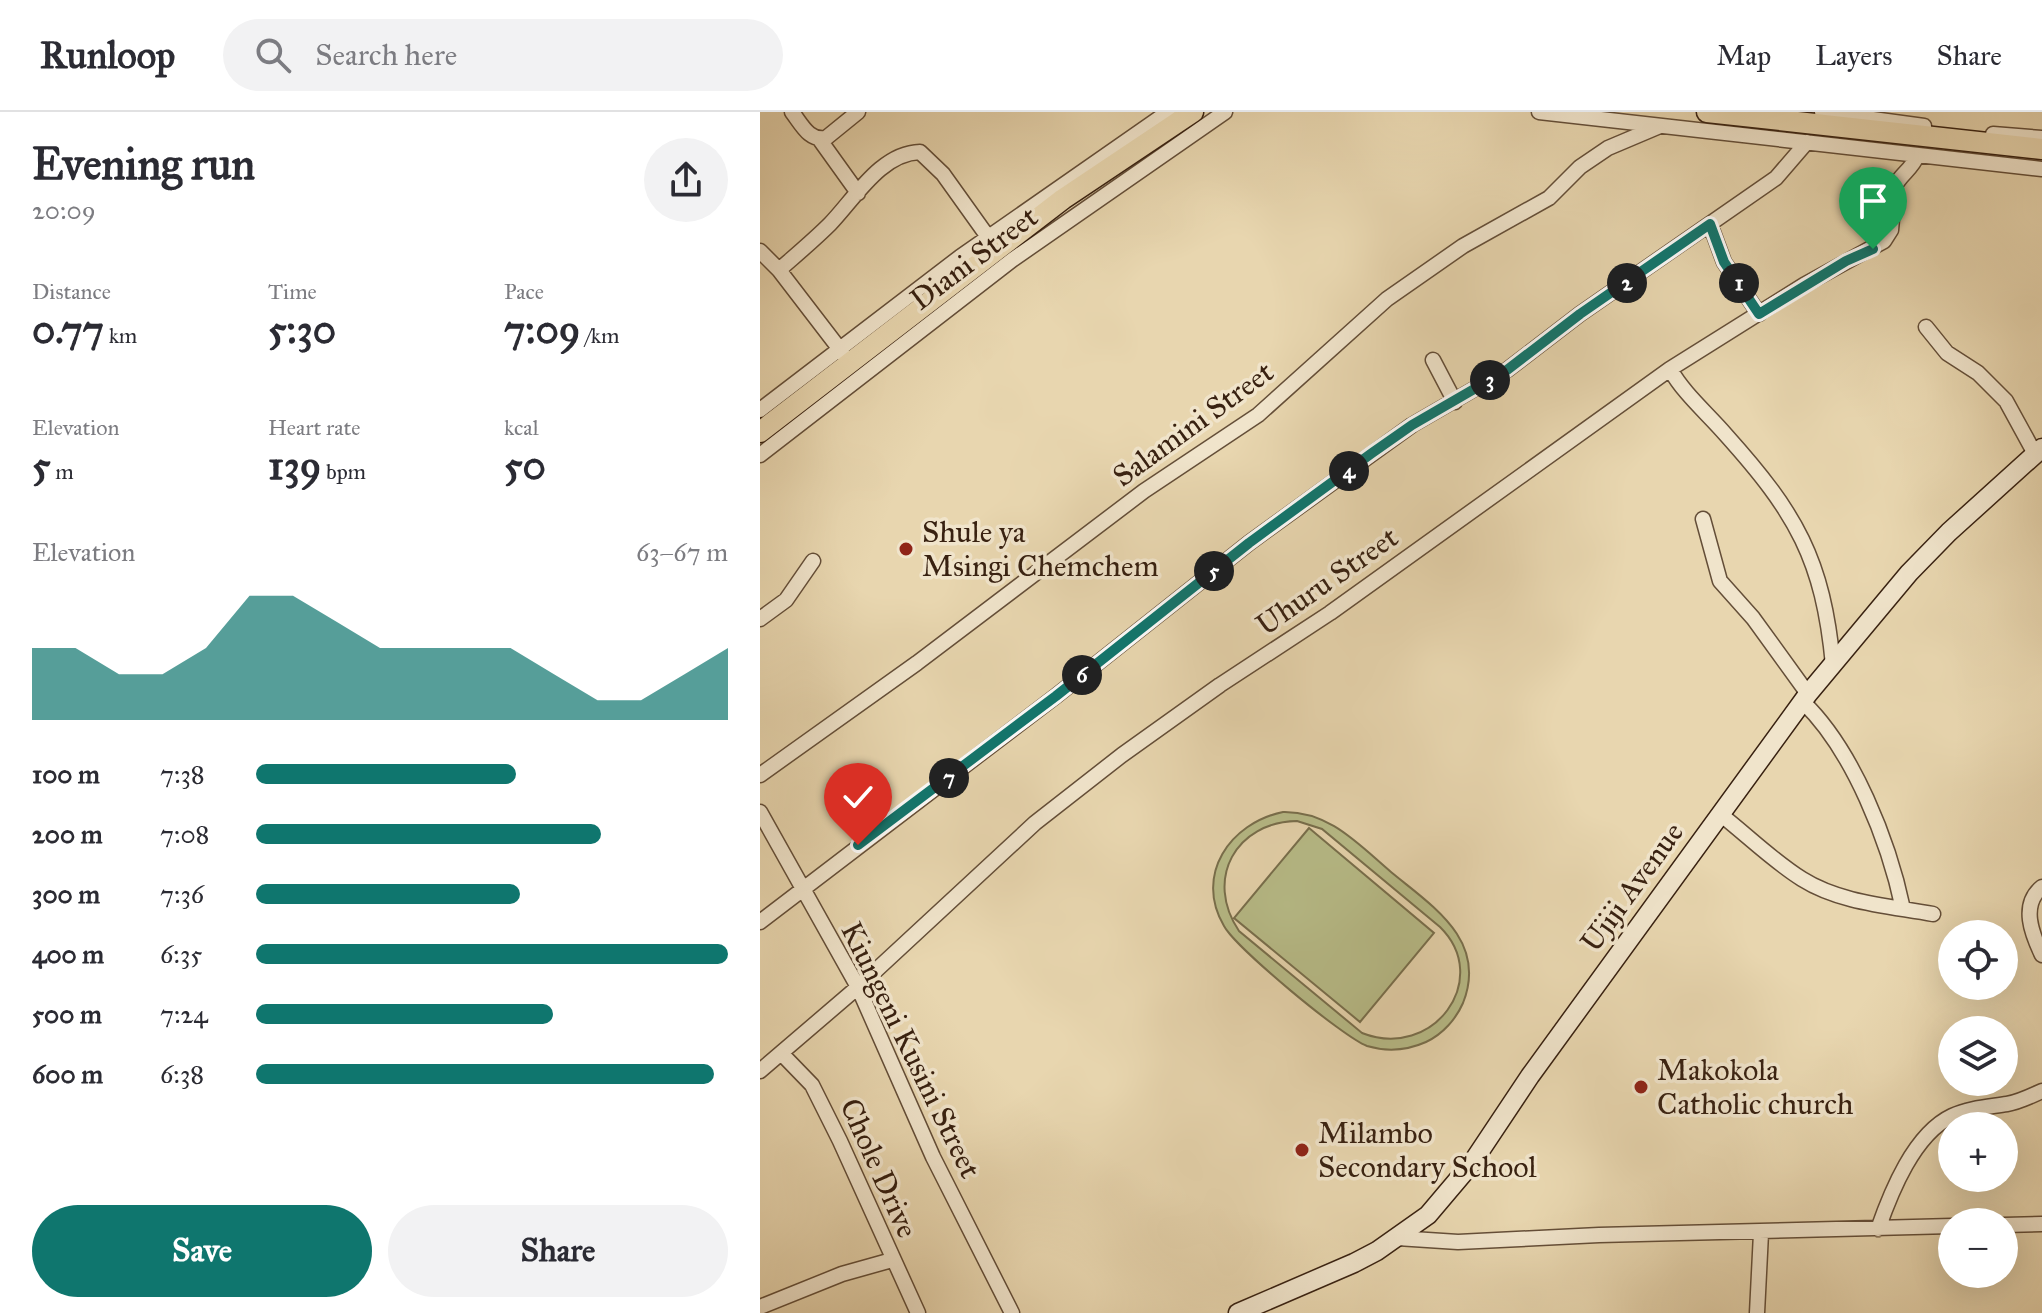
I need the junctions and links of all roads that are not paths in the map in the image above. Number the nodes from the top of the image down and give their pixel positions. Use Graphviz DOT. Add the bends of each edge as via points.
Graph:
graph roads {
  1 [pos="792,112"];
  2 [pos="858,112"];
  3 [pos="1168,112"];
  4 [pos="1193,112"];
  5 [pos="1225,112"];
  6 [pos="1539,112"];
  7 [pos="1707,112"];
  8 [pos="1822,112"];
  9 [pos="1660,126"];
  10 [pos="2042,138"];
  11 [pos="820,140"];
  12 [pos="1807,142"];
  13 [pos="2042,149"];
  14 [pos="1917,156"];
  15 [pos="2042,169"];
  16 [pos="858,193"];
  17 [pos="1710,224"];
  18 [pos="988,237"];
  19 [pos="762,257"];
  20 [pos="779,270"];
  21 [pos="1759,314"];
  22 [pos="1926,327"];
  23 [pos="844,355"];
  24 [pos="1433,360"];
  25 [pos="1670,369"];
  26 [pos="1455,402"];
  27 [pos="760,410"];
  28 [pos="760,432"];
  29 [pos="2038,451"];
  30 [pos="760,455"];
  31 [pos="1703,519"];
  32 [pos="813,561"];
  33 [pos="760,619"];
  34 [pos="1833,665"];
  35 [pos="1806,698"];
  36 [pos="760,775"];
  37 [pos="760,812"];
  38 [pos="1720,814"];
  39 [pos="2042,887"];
  40 [pos="803,891"];
  41 [pos="1903,909"];
  42 [pos="1933,914"];
  43 [pos="760,922"];
  44 [pos="2042,955"];
  45 [pos="858,987"];
  46 [pos="781,1053"];
  47 [pos="760,1071"];
  48 [pos="2042,1091"];
  49 [pos="2042,1224"];
  50 [pos="2018,1225"];
  51 [pos="1938,1227"];
  52 [pos="1878,1229"];
  53 [pos="1761,1233"];
  54 [pos="1397,1238"];
  55 [pos="892,1260"];
  56 [pos="760,1307"];
  57 [pos="918,1313"];
  58 [pos="1012,1313"];
  59 [pos="1238,1313"];
  60 [pos="1757,1313"];
  1 -- 11 [label="street"];
  2 -- 11 [label="street"];
  3 -- 18 [label="street"];
  4 -- 23 [label="main road"];
  5 -- 30 [label="street, Diani Street" via="1012,260"];
  6 -- 9 [label="street"];
  7 -- 13 [label="main road"];
  8 -- 10 [label="street"];
  9 -- 12 [label="street"];
  9 -- 36 [label="street, Salamini Street" via="1608,148 1549,198 1463,246 1387,299 1258,415 1144,491"];
  11 -- 16 [label="street"];
  12 -- 14 [label="street"];
  12 -- 17 [label="street" via="1776,178"];
  14 -- 15 [label="street"];
  14 -- 21 [label="street, Uhuru Street" via="1895,186 1891,230 1884,241"];
  16 -- 18 [label="street" via="891,161 906,152 920,152 943,174"];
  16 -- 20 [label="street"];
  17 -- 21 [label="street" via="1724,262"];
  17 -- 26 [label="street"];
  18 -- 23 [label="street"];
  19 -- 20 [label="street"];
  20 -- 23 [label="street"];
  21 -- 25 [label="street, Uhuru Street"];
  22 -- 29 [label="street" via="1947,353 1978,373 2006,401"];
  23 -- 27 [label="street"];
  23 -- 28 [label="main road"];
  24 -- 26 [label="street"];
  25 -- 34 [label="street" via="1795,521 1822,590"];
  25 -- 45 [label="street, Uhuru Street" via="1122,755 1035,823"];
  26 -- 40 [label="street" via="1412,425 1249,543"];
  29 -- 34 [label="main road, Ujiji Avenue" via="1929,553"];
  31 -- 35 [label="street" via="1720,581 1753,618"];
  32 -- 33 [label="street" via="786,600"];
  34 -- 35 [label="main road, Ujiji Avenue"];
  35 -- 38 [label="main road, Ujiji Avenue"];
  35 -- 41 [label="street" via="1871,810"];
  37 -- 40 [label="street, Kiungeni Kusini Street"];
  38 -- 41 [label="street" via="1802,879 1857,900"];
  38 -- 54 [label="main road, Ujiji Avenue" via="1472,1163 1428,1215"];
  39 -- 44 [label="street" via="2029,920"];
  40 -- 43 [label="street"];
  40 -- 45 [label="street, Kiungeni Kusini Street"];
  41 -- 42 [label="street"];
  45 -- 46 [label="street, Uhuru Street"];
  45 -- 58 [label="street, Kiungeni Kusini Street" via="933,1157"];
  46 -- 47 [label="street, Uhuru Street"];
  46 -- 55 [label="street, Chole Drive" via="812,1085"];
  48 -- 52 [label="street" via="2011,1104 1969,1110 1936,1127 1912,1156"];
  49 -- 50 [label="street"];
  51 -- 52 [label="street"];
  52 -- 53 [label="street"];
  53 -- 54 [label="street" via="1458,1242"];
  53 -- 60 [label="street"];
  54 -- 59 [label="main road, Ujiji Avenue" via="1354,1263"];
  55 -- 56 [label="street"];
  55 -- 57 [label="street, Chole Drive"];
}
